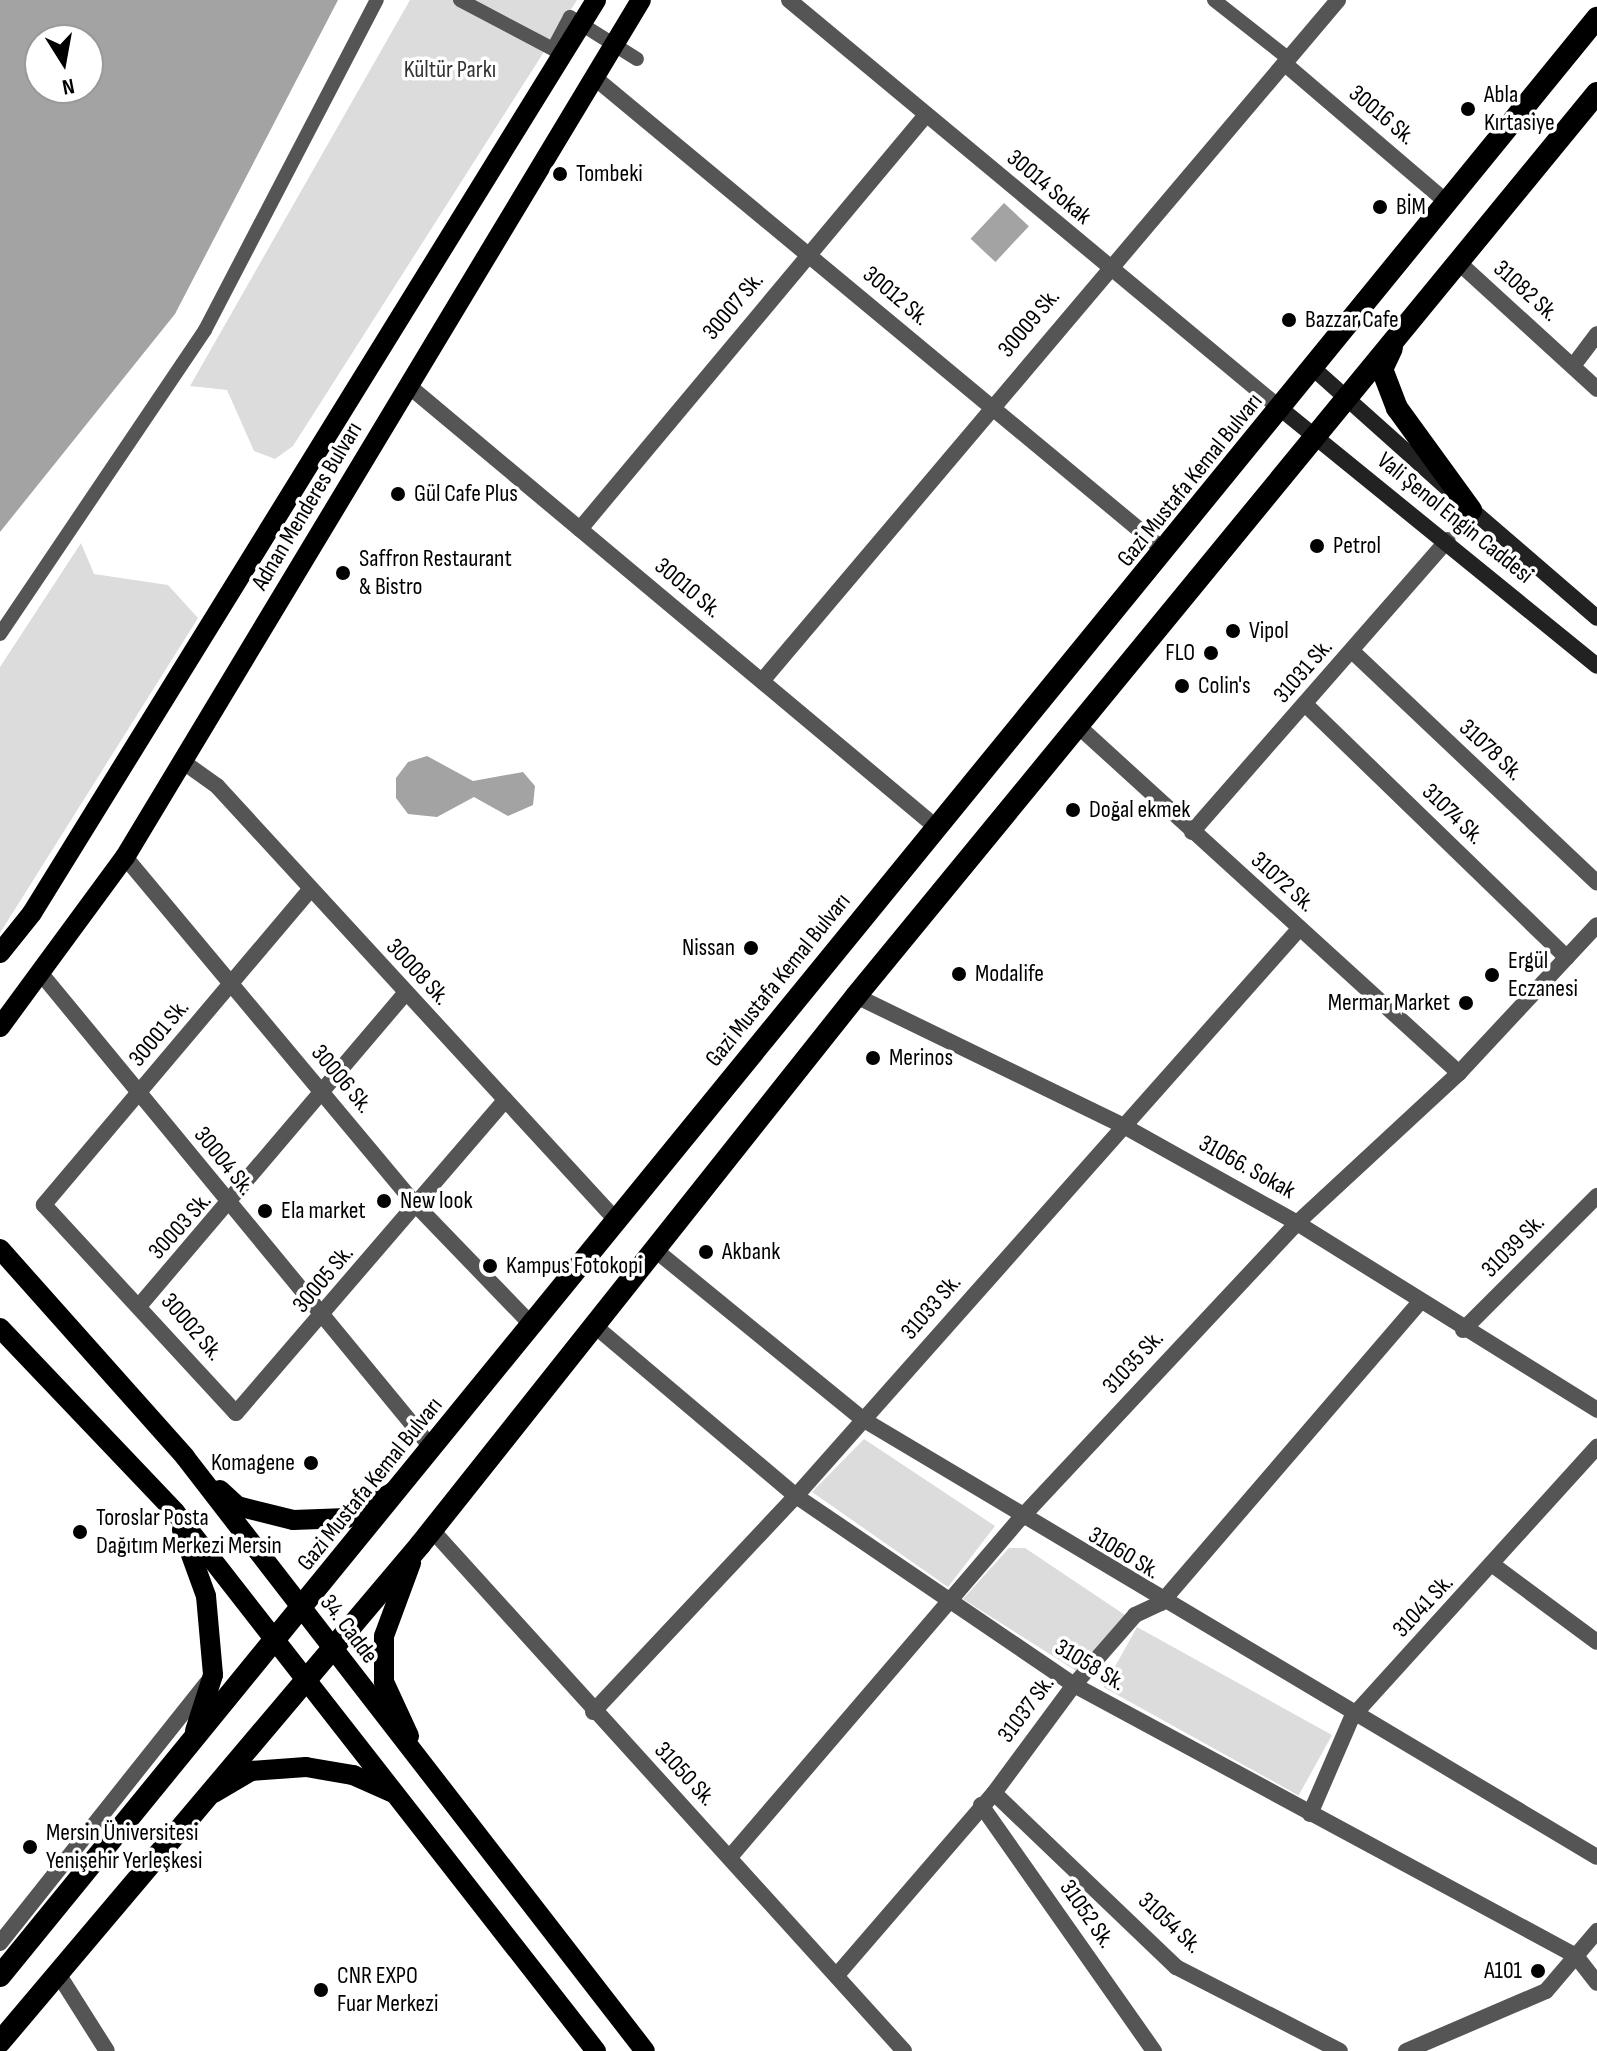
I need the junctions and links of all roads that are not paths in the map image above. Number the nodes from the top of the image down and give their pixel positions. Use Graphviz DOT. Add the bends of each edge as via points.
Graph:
graph roads {
  1 [pos="377,0"];
  2 [pos="460,0"];
  3 [pos="596,0"];
  4 [pos="641,0"];
  5 [pos="789,0"];
  6 [pos="1214,0"];
  7 [pos="1338,0"];
  8 [pos="1597,18"];
  9 [pos="582,24"];
  10 [pos="614,45"];
  11 [pos="637,59"];
  12 [pos="1287,62"];
  13 [pos="595,78"];
  14 [pos="1597,93"];
  15 [pos="926,115"];
  16 [pos="1448,203"];
  17 [pos="808,253"];
  18 [pos="1457,261"];
  19 [pos="1107,267"];
  20 [pos="1405,320"];
  21 [pos="1597,334"];
  22 [pos="1573,366"];
  23 [pos="1314,369"];
  24 [pos="410,387"];
  25 [pos="1597,389"];
  26 [pos="1345,397"];
  27 [pos="991,406"];
  28 [pos="1281,409"];
  29 [pos="1314,435"];
  30 [pos="1471,510"];
  31 [pos="580,529"];
  32 [pos="1448,540"];
  33 [pos="1165,551"];
  34 [pos="1597,618"];
  35 [pos="0,634"];
  36 [pos="1352,651"];
  37 [pos="1597,666"];
  38 [pos="762,681"];
  39 [pos="1306,705"];
  40 [pos="1077,725"];
  41 [pos="182,761"];
  42 [pos="936,827"];
  43 [pos="1192,832"];
  44 [pos="125,857"];
  45 [pos="1597,883"];
  46 [pos="309,891"];
  47 [pos="1597,925"];
  48 [pos="1299,929"];
  49 [pos="0,953"];
  50 [pos="1567,958"];
  51 [pos="43,976"];
  52 [pos="230,985"];
  53 [pos="406,993"];
  54 [pos="856,996"];
  55 [pos="0,1027"];
  56 [pos="1459,1073"];
  57 [pos="321,1091"];
  58 [pos="139,1093"];
  59 [pos="505,1100"];
  60 [pos="1122,1125"];
  61 [pos="1597,1196"];
  62 [pos="415,1204"];
  63 [pos="44,1205"];
  64 [pos="230,1207"];
  65 [pos="615,1219"];
  66 [pos="1297,1223"];
  67 [pos="0,1249"];
  68 [pos="654,1249"];
  69 [pos="1420,1302"];
  70 [pos="140,1305"];
  71 [pos="325,1316"];
  72 [pos="531,1324"];
  73 [pos="596,1327"];
  74 [pos="0,1328"];
  75 [pos="1463,1330"];
  76 [pos="1597,1410"];
  77 [pos="236,1413"];
  78 [pos="864,1420"];
  79 [pos="1597,1447"];
  80 [pos="432,1448"];
  81 [pos="185,1457"];
  82 [pos="400,1488"];
  83 [pos="796,1496"];
  84 [pos="175,1512"];
  85 [pos="1020,1519"];
  86 [pos="426,1537"];
  87 [pos="1493,1565"];
  88 [pos="947,1602"];
  89 [pos="1161,1603"];
  90 [pos="302,1610"];
  91 [pos="276,1642"];
  92 [pos="1597,1642"];
  93 [pos="331,1649"];
  94 [pos="213,1675"];
  95 [pos="305,1679"];
  96 [pos="1074,1685"];
  97 [pos="593,1712"];
  98 [pos="1352,1717"];
  99 [pos="187,1751"];
  100 [pos="426,1773"];
  101 [pos="394,1793"];
  102 [pos="988,1799"];
  103 [pos="193,1805"];
  104 [pos="1310,1814"];
  105 [pos="730,1857"];
  106 [pos="1597,1857"];
  107 [pos="1597,1931"];
  108 [pos="0,1943"];
  109 [pos="1576,1956"];
  110 [pos="57,1972"];
  111 [pos="837,1975"];
  112 [pos="0,1976"];
  113 [pos="1597,1983"];
  114 [pos="0,2042"];
  115 [pos="107,2051"];
  116 [pos="596,2051"];
  117 [pos="645,2051"];
  118 [pos="904,2051"];
  119 [pos="1154,2051"];
  120 [pos="1340,2051"];
  121 [pos="1406,2051"];
  1 -- 35 [label="street" via="205,330"];
  2 -- 9 [label="street" via="553,49 570,17"];
  3 -- 9 [label="main road, Adnan Menderes Bulvarı"];
  4 -- 10 [label="main road, Adnan Menderes Bulvarı"];
  5 -- 15 [label="street, 30014 Sokak"];
  6 -- 12 [label="street, 30016 Sk."];
  7 -- 12 [label="street, 30009 Sk."];
  8 -- 16 [label="highway, Gazi Mustafa Kemal Bulvarı"];
  9 -- 10 [label="street"];
  9 -- 49 [label="main road, Adnan Menderes Bulvarı" via="32,913"];
  10 -- 11 [label="street"];
  10 -- 13 [label="main road, Adnan Menderes Bulvarı"];
  12 -- 16 [label="street, 30016 Sk."];
  12 -- 19 [label="street, 30009 Sk."];
  13 -- 17 [label="street, 30012 Sk."];
  13 -- 24 [label="main road, Adnan Menderes Bulvarı"];
  14 -- 18 [label="highway"];
  15 -- 17 [label="street, 30007 Sk."];
  15 -- 19 [label="street, 30014 Sokak"];
  16 -- 23 [label="highway, Gazi Mustafa Kemal Bulvarı"];
  17 -- 27 [label="street, 30012 Sk."];
  17 -- 31 [label="street, 30007 Sk."];
  18 -- 20 [label="highway"];
  18 -- 22 [label="street, 31082 Sk."];
  19 -- 27 [label="street, 30009 Sk."];
  19 -- 28 [label="street, 30014 Sokak"];
  20 -- 26 [label="highway"];
  20 -- 30 [label="highway" via="1382,369 1389,391"];
  21 -- 22 [label="street"];
  22 -- 25 [label="street, 31082 Sk."];
  23 -- 26 [label="main road, Vali Şenol Engin Caddesi"];
  23 -- 28 [label="highway, Gazi Mustafa Kemal Bulvarı"];
  24 -- 31 [label="street, 30010 Sk."];
  24 -- 41 [label="main road, Adnan Menderes Bulvarı"];
  26 -- 29 [label="highway"];
  26 -- 30 [label="main road, Vali Şenol Engin Caddesi"];
  27 -- 33 [label="street, 30012 Sk."];
  27 -- 38 [label="street, 30009 Sk."];
  28 -- 29 [label="main road, Vali Şenol Engin Caddesi"];
  28 -- 33 [label="highway, Gazi Mustafa Kemal Bulvarı"];
  29 -- 32 [label="main road, Vali Şenol Engin Caddesi"];
  29 -- 40 [label="highway"];
  30 -- 34 [label="main road, Vali Şenol Engin Caddesi"];
  31 -- 38 [label="street, 30010 Sk."];
  32 -- 36 [label="street, 31031 Sk."];
  32 -- 37 [label="main road, Vali Şenol Engin Caddesi"];
  33 -- 42 [label="highway, Gazi Mustafa Kemal Bulvarı"];
  36 -- 39 [label="street, 31031 Sk."];
  36 -- 45 [label="street, 31078 Sk."];
  38 -- 42 [label="street, 30010 Sk."];
  39 -- 43 [label="street, 31031 Sk."];
  39 -- 50 [label="street, 31074 Sk."];
  40 -- 43 [label="street, 31072 Sk."];
  40 -- 54 [label="highway"];
  41 -- 44 [label="main road, Adnan Menderes Bulvarı"];
  41 -- 46 [label="street, 30008 Sk." via="217,786"];
  42 -- 65 [label="highway, Gazi Mustafa Kemal Bulvarı"];
  43 -- 48 [label="street, 31072 Sk."];
  44 -- 51 [label="main road, Adnan Menderes Bulvarı"];
  44 -- 52 [label="street, 30006 Sk."];
  46 -- 52 [label="street, 30001 Sk."];
  46 -- 53 [label="street, 30008 Sk."];
  47 -- 50 [label="street, 31035 Sk."];
  48 -- 56 [label="street, 31072 Sk."];
  48 -- 60 [label="street, 31033 Sk."];
  50 -- 56 [label="street, 31035 Sk."];
  51 -- 55 [label="main road, Adnan Menderes Bulvarı"];
  51 -- 58 [label="street, 30004 Sk."];
  52 -- 57 [label="street, 30006 Sk."];
  52 -- 58 [label="street, 30001 Sk."];
  53 -- 57 [label="street, 30003 Sk."];
  53 -- 59 [label="street, 30008 Sk."];
  54 -- 60 [label="street, 31066. Sokak"];
  54 -- 68 [label="highway"];
  56 -- 66 [label="street, 31035 Sk."];
  57 -- 62 [label="street, 30006 Sk."];
  57 -- 64 [label="street, 30003 Sk."];
  58 -- 63 [label="street, 30001 Sk."];
  58 -- 64 [label="street, 30004 Sk."];
  59 -- 62 [label="street, 30005 Sk."];
  59 -- 65 [label="street, 30008 Sk."];
  60 -- 66 [label="street, 31066. Sokak"];
  60 -- 78 [label="street, 31033 Sk."];
  61 -- 75 [label="street, 31039 Sk."];
  62 -- 71 [label="street, 30005 Sk."];
  62 -- 72 [label="street, 30006 Sk."];
  63 -- 70 [label="street, 30002 Sk."];
  64 -- 70 [label="street, 30003 Sk."];
  64 -- 71 [label="street, 30004 Sk."];
  65 -- 72 [label="highway, Gazi Mustafa Kemal Bulvarı"];
  66 -- 69 [label="street, 31066. Sokak"];
  66 -- 85 [label="street, 31035 Sk."];
  67 -- 81 [label="main road, 34. Cadde"];
  68 -- 73 [label="highway"];
  68 -- 78 [label="street, 31060 Sk."];
  69 -- 75 [label="street, 31066. Sokak"];
  69 -- 89 [label="street, 31037 Sk."];
  70 -- 77 [label="street, 30002 Sk."];
  71 -- 77 [label="street, 30005 Sk."];
  71 -- 80 [label="street, 30004 Sk."];
  72 -- 80 [label="highway, Gazi Mustafa Kemal Bulvarı"];
  73 -- 83 [label="street, 31058 Sk."];
  73 -- 86 [label="highway"];
  74 -- 84 [label="main road"];
  75 -- 76 [label="street, 31066. Sokak"];
  78 -- 83 [label="street, 31033 Sk."];
  78 -- 85 [label="street, 31060 Sk."];
  79 -- 87 [label="street, 31041 Sk."];
  80 -- 82 [label="highway, Gazi Mustafa Kemal Bulvarı"];
  81 -- 82 [label="main road" via="237,1506 293,1520 347,1518"];
  81 -- 90 [label="main road, 34. Cadde"];
  82 -- 90 [label="highway, Gazi Mustafa Kemal Bulvarı"];
  83 -- 88 [label="street, 31058 Sk."];
  83 -- 97 [label="street, 31033 Sk."];
  84 -- 91 [label="main road"];
  84 -- 94 [label="main road" via="206,1596"];
  85 -- 88 [label="street, 31035 Sk."];
  85 -- 89 [label="street, 31060 Sk."];
  86 -- 93 [label="highway"];
  86 -- 97 [label="street, 31050 Sk."];
  86 -- 100 [label="main road" via="384,1636 384,1682"];
  87 -- 92 [label="street"];
  87 -- 98 [label="street, 31041 Sk."];
  88 -- 96 [label="street, 31058 Sk."];
  88 -- 105 [label="street, 31035 Sk."];
  89 -- 96 [label="street, 31037 Sk." via="1135,1615"];
  89 -- 98 [label="street, 31060 Sk."];
  90 -- 91 [label="highway, Gazi Mustafa Kemal Bulvarı"];
  90 -- 93 [label="main road, 34. Cadde"];
  91 -- 95 [label="main road"];
  91 -- 99 [label="highway, Gazi Mustafa Kemal Bulvarı"];
  93 -- 95 [label="highway"];
  93 -- 100 [label="main road, 34. Cadde"];
  94 -- 99 [label="main road"];
  94 -- 108 [label="street"];
  95 -- 101 [label="main road"];
  95 -- 103 [label="highway"];
  96 -- 102 [label="street, 31037 Sk."];
  96 -- 104 [label="street, 31058 Sk."];
  97 -- 105 [label="street, 31050 Sk."];
  98 -- 104 [label="street, 31041 Sk."];
  98 -- 106 [label="street, 31060 Sk."];
  99 -- 112 [label="highway, Gazi Mustafa Kemal Bulvarı"];
  100 -- 117 [label="main road, 34. Cadde"];
  101 -- 103 [label="main road" via="353,1775 306,1767 251,1771"];
  101 -- 116 [label="main road"];
  102 -- 111 [label="street, 31037 Sk."];
  102 -- 119 [label="street, 31052 Sk."];
  102 -- 120 [label="street, 31054 Sk." via="1176,1967"];
  103 -- 110 [label="highway"];
  104 -- 109 [label="street, 31058 Sk."];
  105 -- 111 [label="street, 31050 Sk."];
  107 -- 109 [label="street"];
  109 -- 113 [label="street, 31058 Sk."];
  109 -- 121 [label="street" via="1546,1991"];
  110 -- 114 [label="highway"];
  110 -- 115 [label="street"];
  111 -- 118 [label="street, 31050 Sk."];
}
